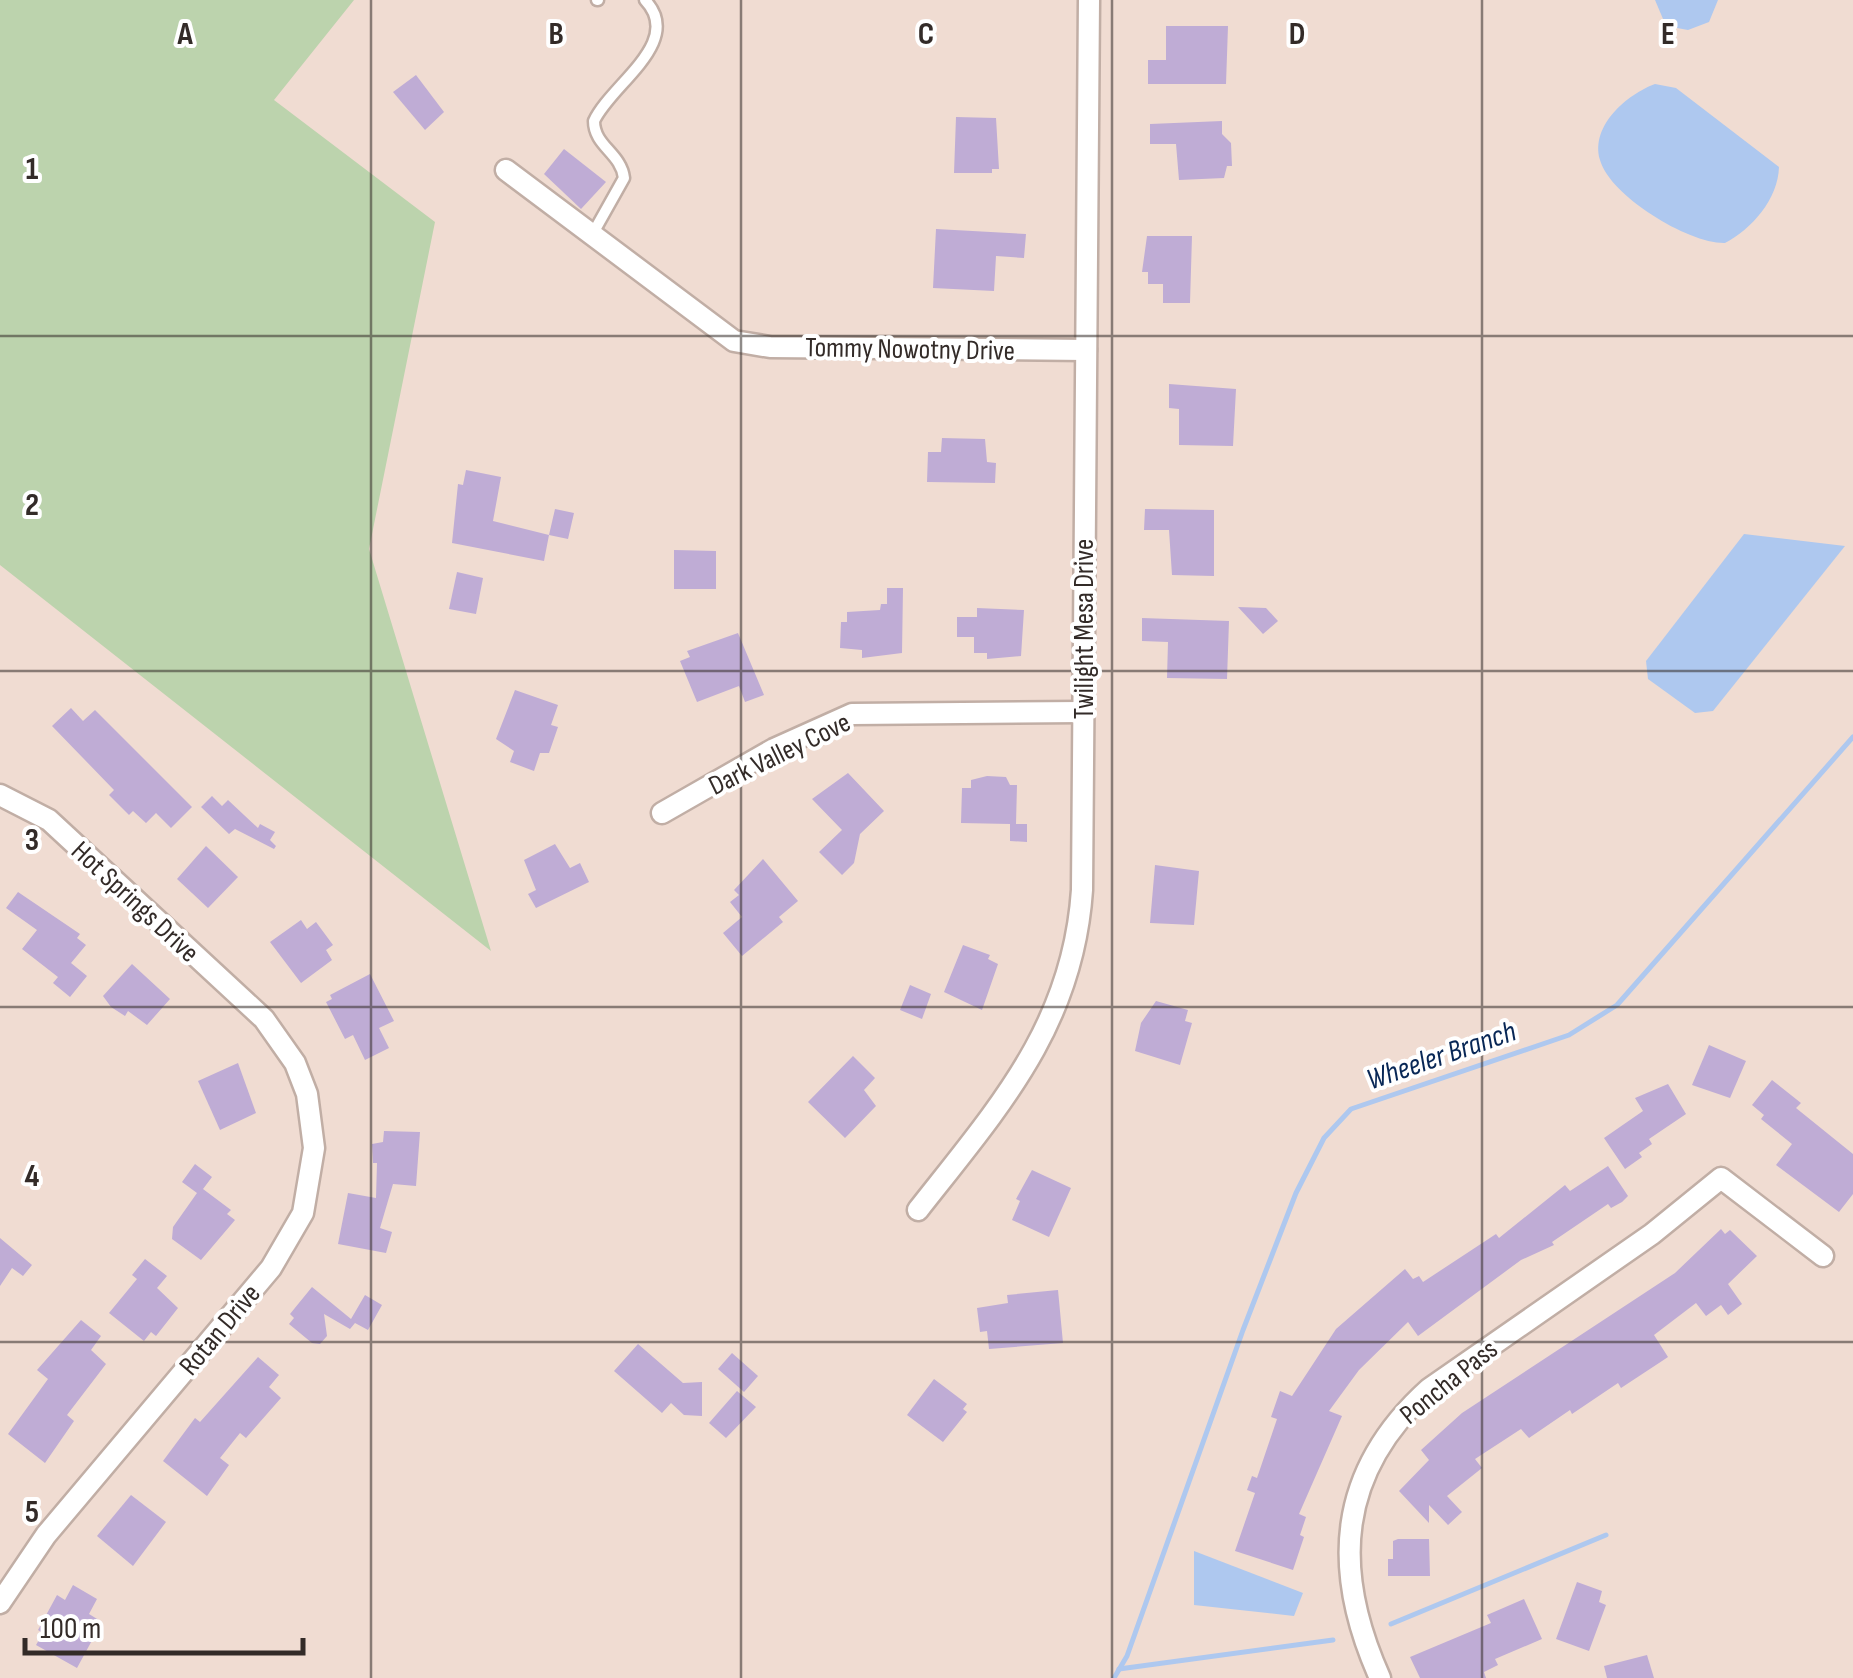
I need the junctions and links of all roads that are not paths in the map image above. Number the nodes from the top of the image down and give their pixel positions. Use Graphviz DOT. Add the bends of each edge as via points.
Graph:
graph roads {
  1 [pos="645,0"];
  2 [pos="1088,0"];
  3 [pos="506,170"];
  4 [pos="592,236"];
  5 [pos="1086,350"];
  6 [pos="1082,712"];
  7 [pos="0,795"];
  8 [pos="662,814"];
  9 [pos="264,1020"];
  10 [pos="918,1210"];
  11 [pos="1823,1256"];
  12 [pos="0,1603"];
  13 [pos="1380,1678"];
  1 -- 4 [label="lane" via="658,21 655,43 594,121 596,137 617,158 624,178"];
  2 -- 5 [label="street, Twilight Mesa Drive"];
  3 -- 4 [label="street"];
  4 -- 5 [label="street, Tommy Nowotny Drive" via="734,342"];
  5 -- 6 [label="street, Twilight Mesa Drive"];
  6 -- 8 [label="street, Dark Valley Cove" via="852,714 774,749"];
  6 -- 10 [label="street, Twilight Mesa Drive" via="1080,913 1061,999 1029,1064"];
  7 -- 9 [label="street, Hot Springs Drive" via="49,820"];
  9 -- 12 [label="street, Rotan Drive" via="295,1063 306,1094 314,1148 303,1213 271,1268 46,1535"];
  11 -- 13 [label="street, Poncha Pass" via="1720,1178 1402,1413 1356,1498 1348,1560 1357,1621"];
}
